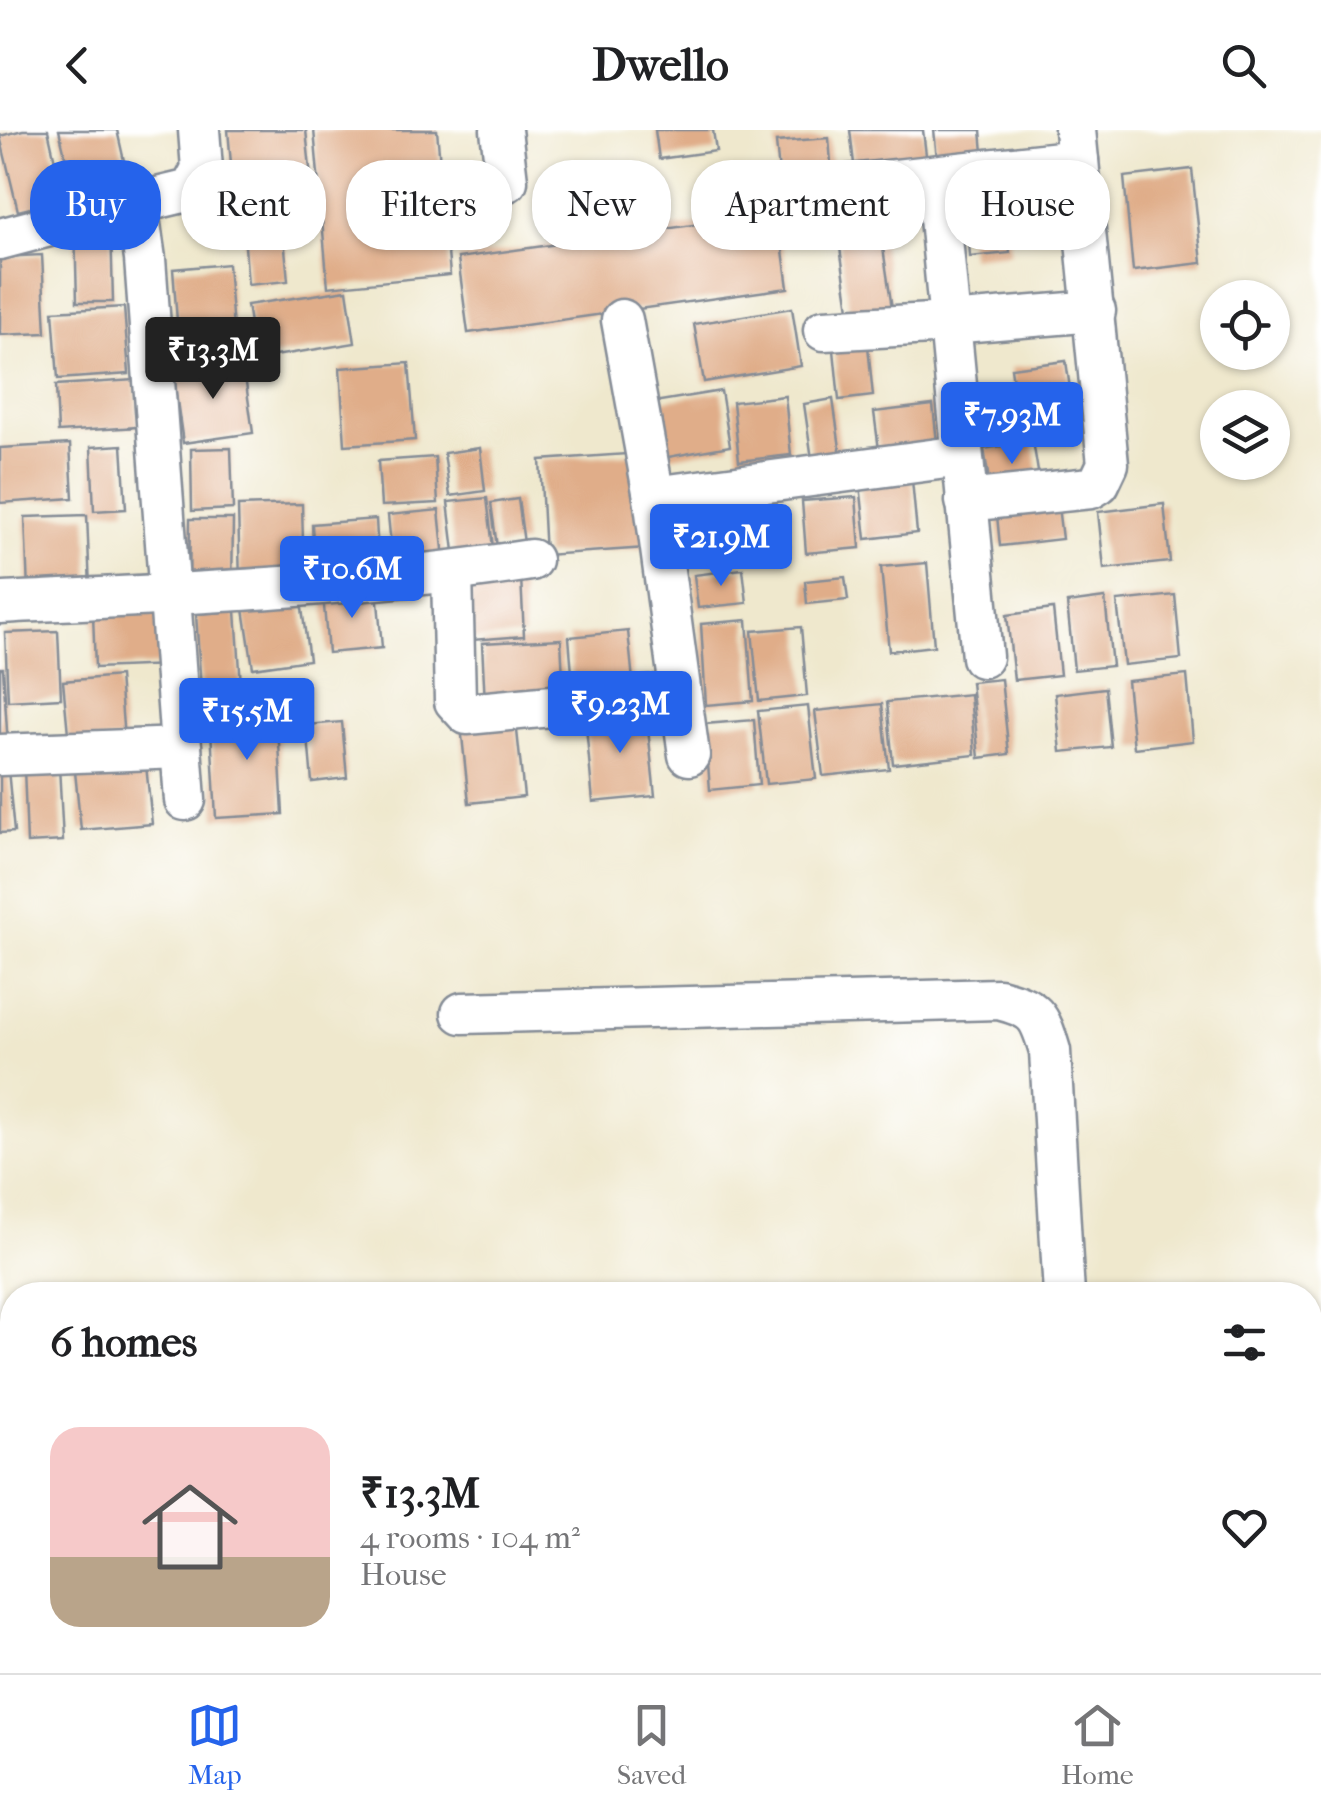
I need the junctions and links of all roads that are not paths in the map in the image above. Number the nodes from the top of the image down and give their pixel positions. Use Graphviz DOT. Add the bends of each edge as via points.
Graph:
graph roads {
  1 [pos="199,130"];
  2 [pos="502,130"];
  3 [pos="1076,145"];
  4 [pos="505,160"];
  5 [pos="936,176"];
  6 [pos="925,177"];
  7 [pos="161,197"];
  8 [pos="30,230"];
  9 [pos="0,238"];
  10 [pos="144,250"];
  11 [pos="1095,310"];
  12 [pos="622,320"];
  13 [pos="949,324"];
  14 [pos="824,330"];
  15 [pos="961,456"];
  16 [pos="654,497"];
  17 [pos="966,501"];
  18 [pos="531,560"];
  19 [pos="452,572"];
  20 [pos="168,596"];
  21 [pos="0,603"];
  22 [pos="982,657"];
  23 [pos="680,694"];
  24 [pos="182,748"];
  25 [pos="688,755"];
  26 [pos="0,756"];
  27 [pos="185,800"];
  28 [pos="462,1012"];
  29 [pos="1063,1282"];
  1 -- 7 [label="street" via="202,169 191,190"];
  2 -- 4 [label="street"];
  3 -- 5 [label="street"];
  3 -- 11 [label="street"];
  5 -- 6 [label="street"];
  5 -- 13 [label="street"];
  8 -- 9 [label="street"];
  10 -- 20 [label="street"];
  11 -- 13 [label="street"];
  11 -- 17 [label="street" via="1106,474 1090,488"];
  12 -- 16 [label="street"];
  13 -- 14 [label="street"];
  13 -- 15 [label="street"];
  15 -- 16 [label="street"];
  15 -- 17 [label="street"];
  16 -- 23 [label="street"];
  17 -- 22 [label="street"];
  18 -- 19 [label="street"];
  19 -- 20 [label="street"];
  19 -- 23 [label="street" via="454,701 467,714"];
  20 -- 21 [label="street"];
  20 -- 24 [label="street"];
  23 -- 25 [label="street"];
  24 -- 26 [label="street"];
  24 -- 27 [label="street"];
  28 -- 29 [label="street" via="999,999 1029,1007 1050,1051"];
}
